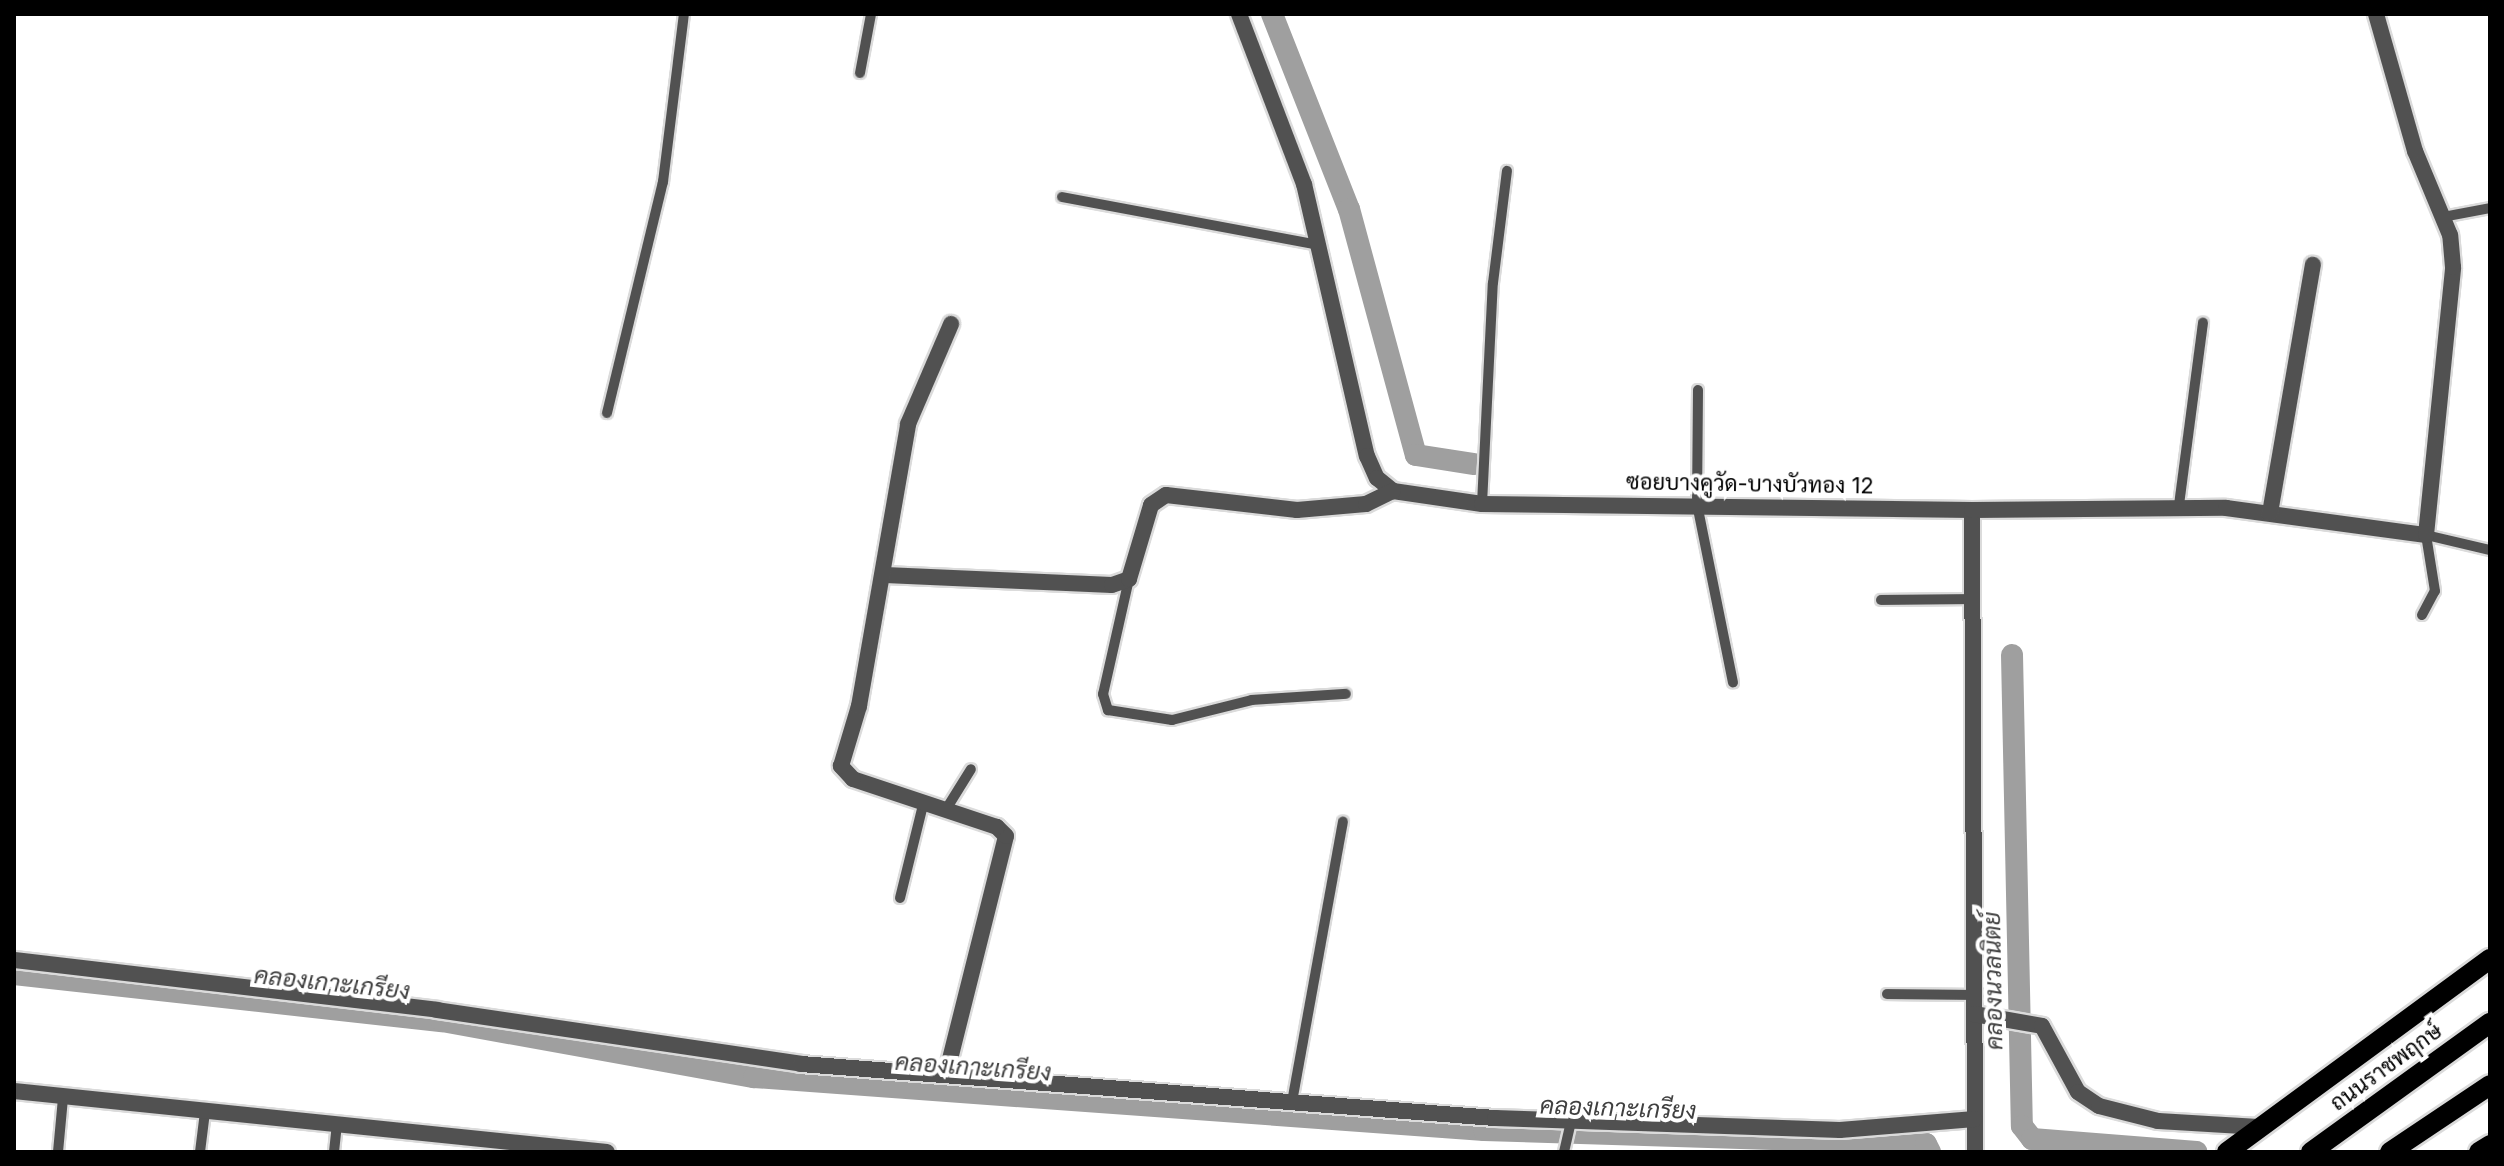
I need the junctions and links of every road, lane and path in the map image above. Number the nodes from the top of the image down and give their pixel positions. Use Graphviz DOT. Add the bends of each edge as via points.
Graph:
graph roads {
  1 [pos="684,14"];
  2 [pos="871,14"];
  3 [pos="1239,14"];
  4 [pos="2379,15"];
  5 [pos="860,73"];
  6 [pos="1507,171"];
  7 [pos="1062,197"];
  8 [pos="2490,208"];
  9 [pos="2443,217"];
  10 [pos="1319,245"];
  11 [pos="2313,265"];
  12 [pos="2203,323"];
  13 [pos="951,324"];
  14 [pos="1698,390"];
  15 [pos="607,413"];
  16 [pos="1393,491"];
  17 [pos="1482,504"];
  18 [pos="1697,504"];
  19 [pos="2179,505"];
  20 [pos="1972,510"];
  21 [pos="2270,513"];
  22 [pos="2426,535"];
  23 [pos="2490,550"];
  24 [pos="885,575"];
  25 [pos="1129,579"];
  26 [pos="1972,599"];
  27 [pos="1881,600"];
  28 [pos="2422,615"];
  29 [pos="1733,682"];
  30 [pos="1346,694"];
  31 [pos="971,769"];
  32 [pos="923,805"];
  33 [pos="945,811"];
  34 [pos="1343,822"];
  35 [pos="900,898"];
  36 [pos="2490,959"];
  37 [pos="14,960"];
  38 [pos="1887,994"];
  39 [pos="1974,995"];
  40 [pos="1974,1014"];
  41 [pos="2490,1023"];
  42 [pos="946,1075"];
  43 [pos="2490,1085"];
  44 [pos="14,1091"];
  45 [pos="63,1098"];
  46 [pos="1292,1102"];
  47 [pos="205,1112"];
  48 [pos="1975,1119"];
  49 [pos="1570,1124"];
  50 [pos="337,1125"];
  51 [pos="2259,1127"];
  52 [pos="2490,1145"];
  53 [pos="490,1146"];
  54 [pos="1564,1148"];
  55 [pos="58,1152"];
  56 [pos="200,1152"];
  57 [pos="334,1152"];
  58 [pos="607,1152"];
  59 [pos="1975,1152"];
  60 [pos="2227,1152"];
  61 [pos="2311,1152"];
  62 [pos="2390,1152"];
  63 [pos="2479,1152"];
  1 -- 15 [label="lane" via="663,182"];
  2 -- 5 [label="lane"];
  3 -- 10 [label="street"];
  4 -- 9 [label="street" via="2415,151"];
  6 -- 17 [label="lane" via="1493,283"];
  7 -- 10 [label="lane"];
  8 -- 9 [label="lane"];
  9 -- 22 [label="street" via="2453,267"];
  10 -- 16 [label="street" via="1367,456 1377,478"];
  11 -- 21 [label="street"];
  12 -- 19 [label="lane"];
  13 -- 24 [label="street" via="908,424 889,505"];
  14 -- 18 [label="lane"];
  16 -- 17 [label="street, ซอยบางคูวัด-บางบัวทอง 12"];
  16 -- 25 [label="street" via="1366,504 1297,510 1166,495 1151,505"];
  17 -- 18 [label="street, ซอยบางคูวัด-บางบัวทอง 12"];
  18 -- 20 [label="street, ซอยบางคูวัด-บางบัวทอง 12"];
  18 -- 29 [label="lane"];
  19 -- 20 [label="street, ซอยบางคูวัด-บางบัวทอง 12"];
  19 -- 21 [label="street, ซอยบางคูวัด-บางบัวทอง 12"];
  20 -- 26 [label="street"];
  21 -- 22 [label="street, ซอยบางคูวัด-บางบัวทอง 12"];
  22 -- 23 [label="lane"];
  22 -- 28 [label="lane" via="2435,591"];
  24 -- 25 [label="street" via="1112,585"];
  24 -- 32 [label="street" via="841,766 853,779"];
  25 -- 30 [label="lane" via="1103,694 1108,710 1172,720 1252,700"];
  26 -- 27 [label="lane"];
  26 -- 39 [label="street"];
  31 -- 33 [label="lane"];
  32 -- 33 [label="street"];
  32 -- 35 [label="lane"];
  33 -- 42 [label="street" via="1006,836"];
  34 -- 46 [label="lane"];
  36 -- 51 [label="main road"];
  37 -- 42 [label="street" via="437,1010 713,1055"];
  38 -- 39 [label="lane"];
  39 -- 40 [label="street"];
  40 -- 48 [label="street"];
  40 -- 51 [label="street" via="2036,1023 2078,1092 2099,1106 2158,1121"];
  41 -- 61 [label="main road, ถนนราชพฤกษ์"];
  42 -- 46 [label="street"];
  43 -- 62 [label="main road"];
  44 -- 45 [label="street"];
  45 -- 47 [label="street"];
  45 -- 55 [label="lane"];
  46 -- 49 [label="street"];
  47 -- 50 [label="street"];
  47 -- 56 [label="lane"];
  48 -- 49 [label="street" via="1840,1130"];
  48 -- 59 [label="street"];
  49 -- 54 [label="lane"];
  50 -- 53 [label="street"];
  50 -- 57 [label="lane"];
  51 -- 60 [label="main road"];
  52 -- 63 [label="main road"];
  53 -- 58 [label="street"];
}
